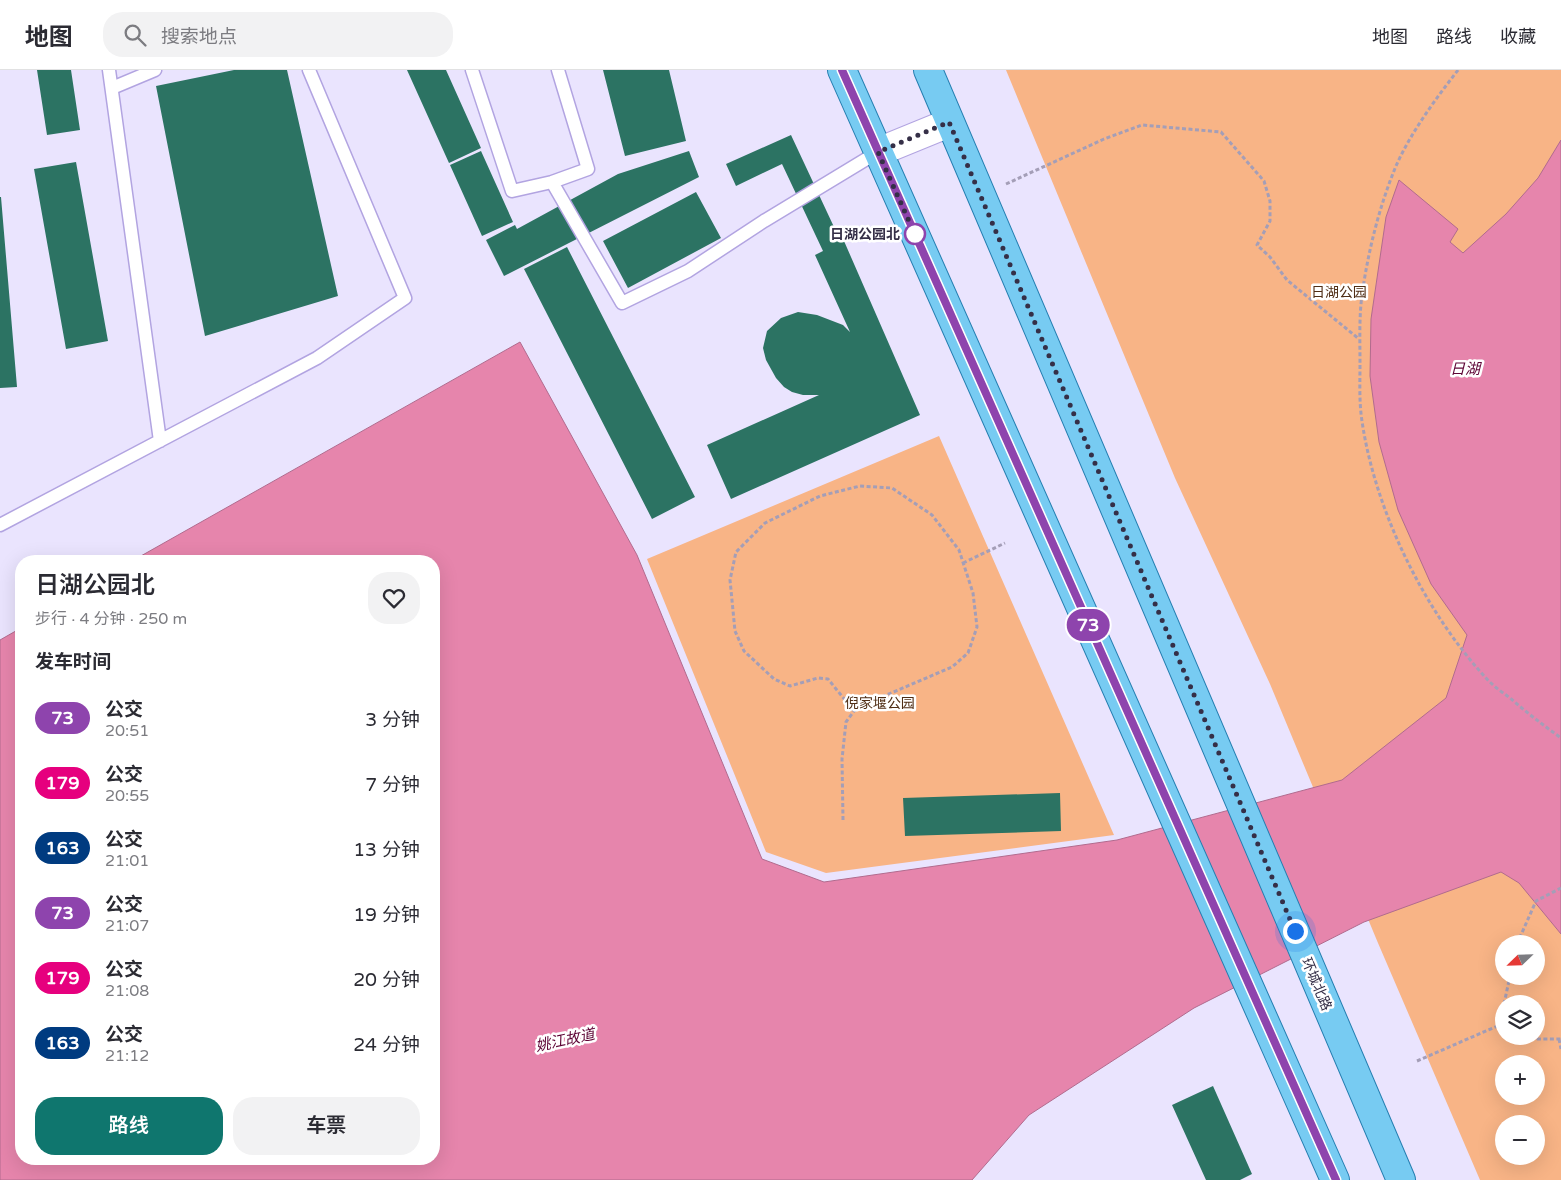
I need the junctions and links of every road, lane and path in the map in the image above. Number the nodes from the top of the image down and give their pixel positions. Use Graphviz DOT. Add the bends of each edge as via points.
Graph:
graph roads {
  1 [pos="109,70"];
  2 [pos="156,70"];
  3 [pos="309,70"];
  4 [pos="472,70"];
  5 [pos="558,70"];
  6 [pos="842,70"];
  7 [pos="928,70"];
  8 [pos="1458,70"];
  9 [pos="112,88"];
  10 [pos="949,122"];
  11 [pos="878,152"];
  12 [pos="552,182"];
  13 [pos="981,198"];
  14 [pos="1360,340"];
  15 [pos="160,441"];
  16 [pos="0,525"];
  17 [pos="1005,543"];
  18 [pos="963,563"];
  19 [pos="854,711"];
  20 [pos="1561,738"];
  21 [pos="843,820"];
  22 [pos="1561,888"];
  23 [pos="1521,935"];
  24 [pos="1495,1027"];
  25 [pos="1545,1039"];
  26 [pos="1560,1039"];
  27 [pos="1561,1049"];
  28 [pos="1417,1061"];
  29 [pos="1336,1180"];
  30 [pos="1401,1180"];
  1 -- 9 [label="lane"];
  2 -- 9 [label="lane"];
  3 -- 15 [label="lane" via="405,298 317,358"];
  4 -- 12 [label="lane" via="512,190"];
  5 -- 12 [label="lane" via="588,169"];
  6 -- 11 [label="main road"];
  7 -- 10 [label="main road, 环城北路"];
  8 -- 14 [label="path" via="1396,166 1375,227 1362,296"];
  9 -- 15 [label="lane"];
  10 -- 11 [label="street"];
  10 -- 13 [label="main road, 环城北路"];
  11 -- 12 [label="lane" via="688,271 622,303"];
  11 -- 29 [label="main road"];
  13 -- 14 [label="path" via="1025,174 1142,125 1220,132 1264,181 1270,201 1270,221 1257,245 1287,280"];
  13 -- 30 [label="main road, 环城北路"];
  14 -- 20 [label="path" via="1362,420 1377,488 1425,596 1452,638 1488,680"];
  15 -- 16 [label="lane"];
  17 -- 18 [label="path"];
  18 -- 19 [label="path" via="973,593 977,627 968,654 952,667"];
  18 -- 19 [label="path" via="959,550 932,515 892,488 860,486 820,496 765,523 736,552 730,580 735,631 744,651 774,679 790,686 818,678 828,679"];
  19 -- 21 [label="path" via="846,722 842,760"];
  22 -- 23 [label="path" via="1536,901"];
  24 -- 28 [label="path"];
  25 -- 26 [label="path"];
  26 -- 27 [label="path"];
}
